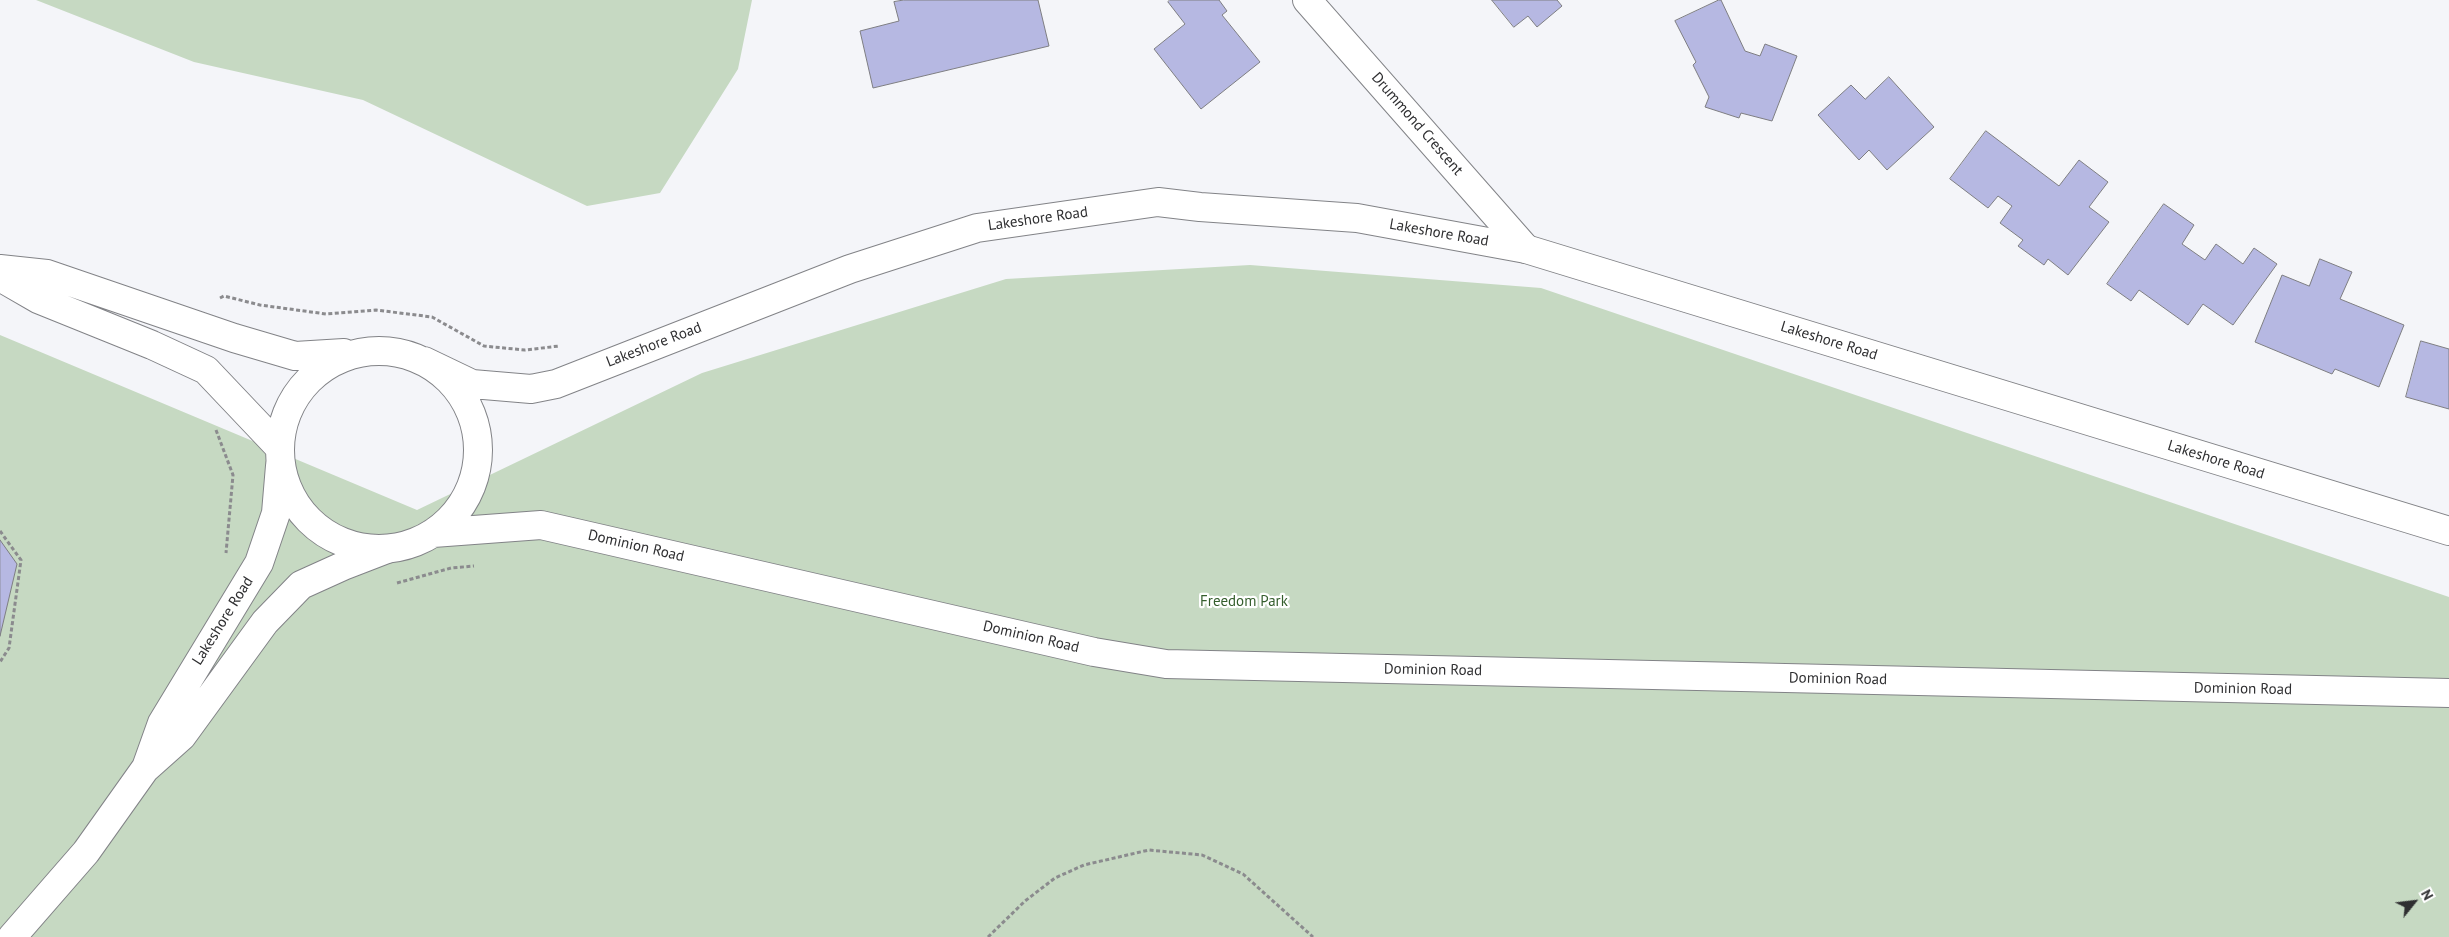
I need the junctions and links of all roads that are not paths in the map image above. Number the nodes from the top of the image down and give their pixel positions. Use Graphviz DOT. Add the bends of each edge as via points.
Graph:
graph roads {
  1 [pos="1307,0"];
  2 [pos="1526,249"];
  3 [pos="0,269"];
  4 [pos="0,277"];
  5 [pos="372,350"];
  6 [pos="424,361"];
  7 [pos="280,456"];
  8 [pos="2449,531"];
  9 [pos="433,533"];
  10 [pos="387,550"];
  11 [pos="2449,693"];
  12 [pos="145,769"];
  13 [pos="12,937"];
  1 -- 2 [label="main road, Drummond Crescent"];
  2 -- 6 [label="main road, Lakeshore Road" via="1357,218 1158,202 977,228 850,269 556,384 531,389 472,384"];
  2 -- 8 [label="main road, Lakeshore Road"];
  3 -- 5 [label="main road" via="46,274 295,356"];
  4 -- 7 [label="main road" via="38,298 206,370"];
  5 -- 6 [label="main road" via="399,353"];
  5 -- 7 [label="main road, Lakeshore Road" via="344,357 318,371 298,392 285,418"];
  6 -- 9 [label="main road" via="447,378 465,401 475,427 478,455 473,484 457,512"];
  7 -- 10 [label="main road" via="290,494 307,519 330,537 357,548"];
  7 -- 12 [label="main road, Lakeshore Road" via="276,513 259,563 162,723"];
  9 -- 10 [label="main road, Lakeshore Road" via="419,541"];
  9 -- 11 [label="main road, Dominion Road" via="541,525 1094,652 1166,664"];
  10 -- 12 [label="main road, Lakeshore Road" via="301,585 265,622 182,736"];
  12 -- 13 [label="main road, Lakeshore Road" via="86,852"];
}
